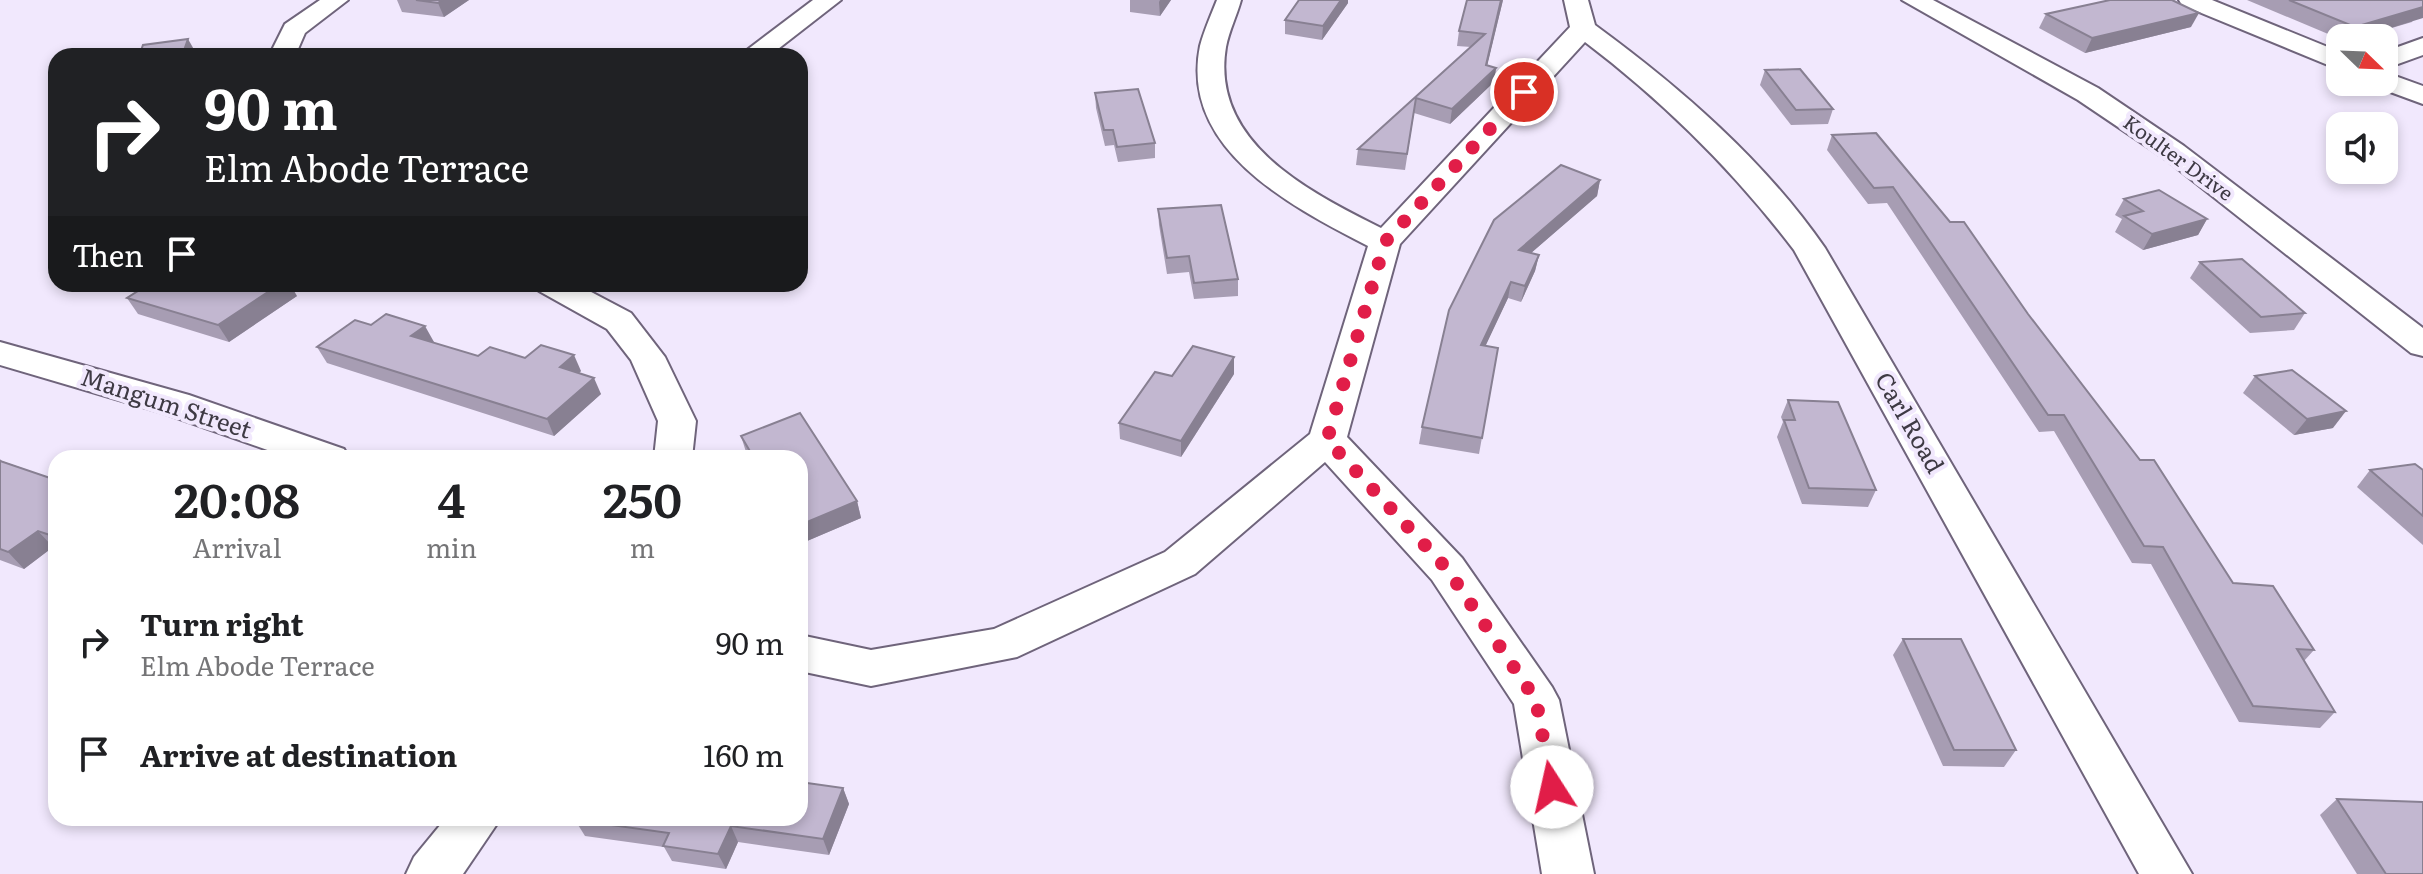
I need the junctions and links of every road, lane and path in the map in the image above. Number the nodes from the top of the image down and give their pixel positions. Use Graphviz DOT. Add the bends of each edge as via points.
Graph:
graph roads {
  1 [pos="336,0"];
  2 [pos="829,0"];
  3 [pos="1229,0"];
  4 [pos="1914,0"];
  5 [pos="2191,0"];
  6 [pos="1580,14"];
  7 [pos="2423,46"];
  8 [pos="286,48"];
  9 [pos="763,48"];
  10 [pos="2326,56"];
  11 [pos="2398,56"];
  12 [pos="2398,86"];
  13 [pos="2423,96"];
  14 [pos="1385,242"];
  15 [pos="566,292"];
  16 [pos="2423,345"];
  17 [pos="0,353"];
  18 [pos="1327,440"];
  19 [pos="307,450"];
  20 [pos="674,450"];
  21 [pos="808,655"];
  22 [pos="470,826"];
  23 [pos="432,874"];
  24 [pos="1568,874"];
  25 [pos="2166,874"];
  1 -- 8 [label="street" via="294,29"];
  2 -- 9 [label="street"];
  3 -- 14 [label="street" via="1211,54 1213,80 1216,105 1245,158 1301,200"];
  4 -- 16 [label="street, Koulter Drive" via="2088,94 2174,152"];
  5 -- 10 [label="street"];
  6 -- 14 [label="street"];
  6 -- 25 [label="street, Carl Road" via="1705,127 1764,188 1809,248"];
  7 -- 11 [label="street"];
  12 -- 13 [label="street"];
  14 -- 18 [label="street"];
  15 -- 20 [label="street" via="619,321 647,357 677,421"];
  17 -- 19 [label="street, Mangum Street" via="176,404"];
  18 -- 21 [label="street" via="1180,563 1001,645 871,668"];
  18 -- 24 [label="street" via="1447,569 1536,700"];
  22 -- 23 [label="street"];
}
